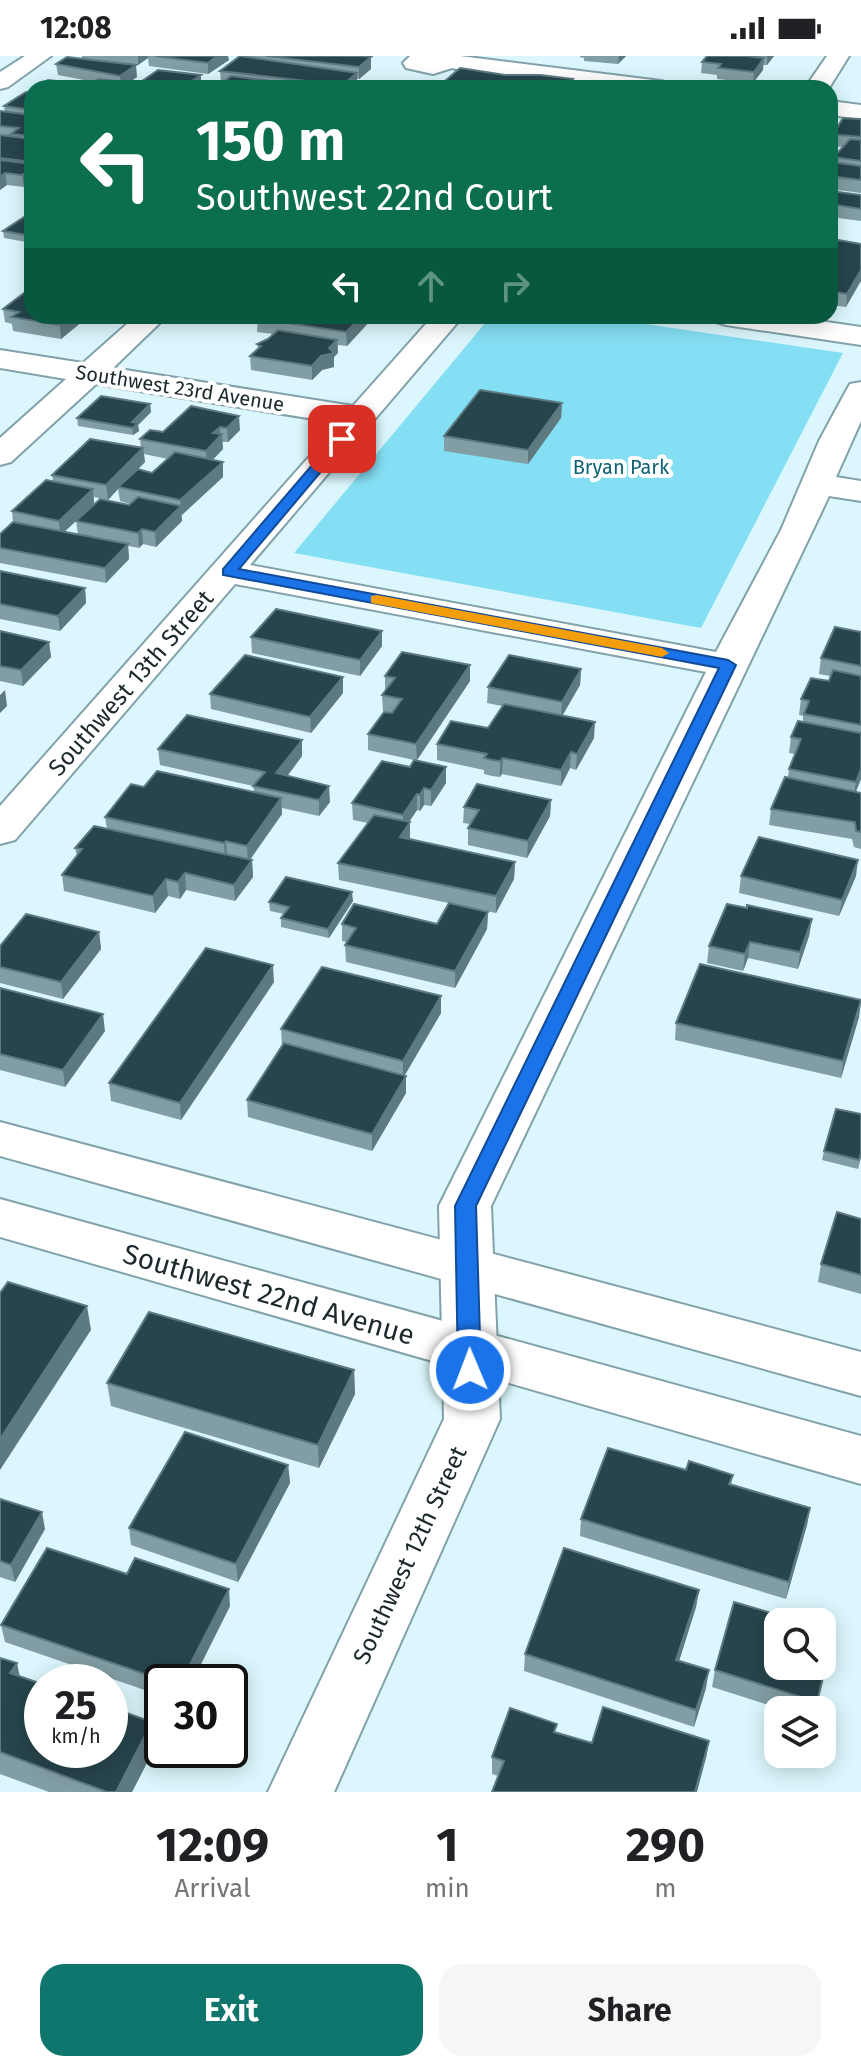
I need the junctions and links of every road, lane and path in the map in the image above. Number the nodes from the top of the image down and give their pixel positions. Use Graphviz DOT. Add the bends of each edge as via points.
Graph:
graph roads {
  1 [pos="40,56"];
  2 [pos="838,56"];
  3 [pos="426,63"];
  4 [pos="586,80"];
  5 [pos="822,80"];
  6 [pos="0,82"];
  7 [pos="838,109"];
  8 [pos="861,112"];
  9 [pos="144,324"];
  10 [pos="442,324"];
  11 [pos="780,324"];
  12 [pos="861,336"];
  13 [pos="0,359"];
  14 [pos="90,374"];
  15 [pos="861,391"];
  16 [pos="361,417"];
  17 [pos="0,455"];
  18 [pos="817,484"];
  19 [pos="861,491"];
  20 [pos="229,572"];
  21 [pos="728,665"];
  22 [pos="0,831"];
  23 [pos="0,1139"];
  24 [pos="0,1218"];
  25 [pos="467,1266"];
  26 [pos="469,1350"];
  27 [pos="861,1374"];
  28 [pos="861,1460"];
  29 [pos="301,1792"];
  1 -- 6 [label="street"];
  2 -- 5 [label="street"];
  3 -- 4 [label="street"];
  7 -- 8 [label="street"];
  9 -- 14 [label="street"];
  10 -- 16 [label="street, Southwest 13th Street"];
  11 -- 12 [label="street"];
  13 -- 14 [label="street, Southwest 23rd Avenue"];
  14 -- 16 [label="street, Southwest 23rd Avenue"];
  14 -- 17 [label="street"];
  15 -- 18 [label="street, Southwest 12th Street"];
  16 -- 20 [label="street, Southwest 13th Street"];
  18 -- 19 [label="street"];
  18 -- 21 [label="street, Southwest 12th Street"];
  20 -- 21 [label="street"];
  20 -- 22 [label="street, Southwest 13th Street"];
  21 -- 25 [label="street, Southwest 12th Street" via="465,1206"];
  23 -- 25 [label="street"];
  24 -- 26 [label="street, Southwest 22nd Avenue"];
  25 -- 26 [label="street, Southwest 12th Street"];
  25 -- 27 [label="street"];
  26 -- 28 [label="street, Southwest 22nd Avenue"];
  26 -- 29 [label="street, Southwest 12th Street" via="472,1419"];
}
